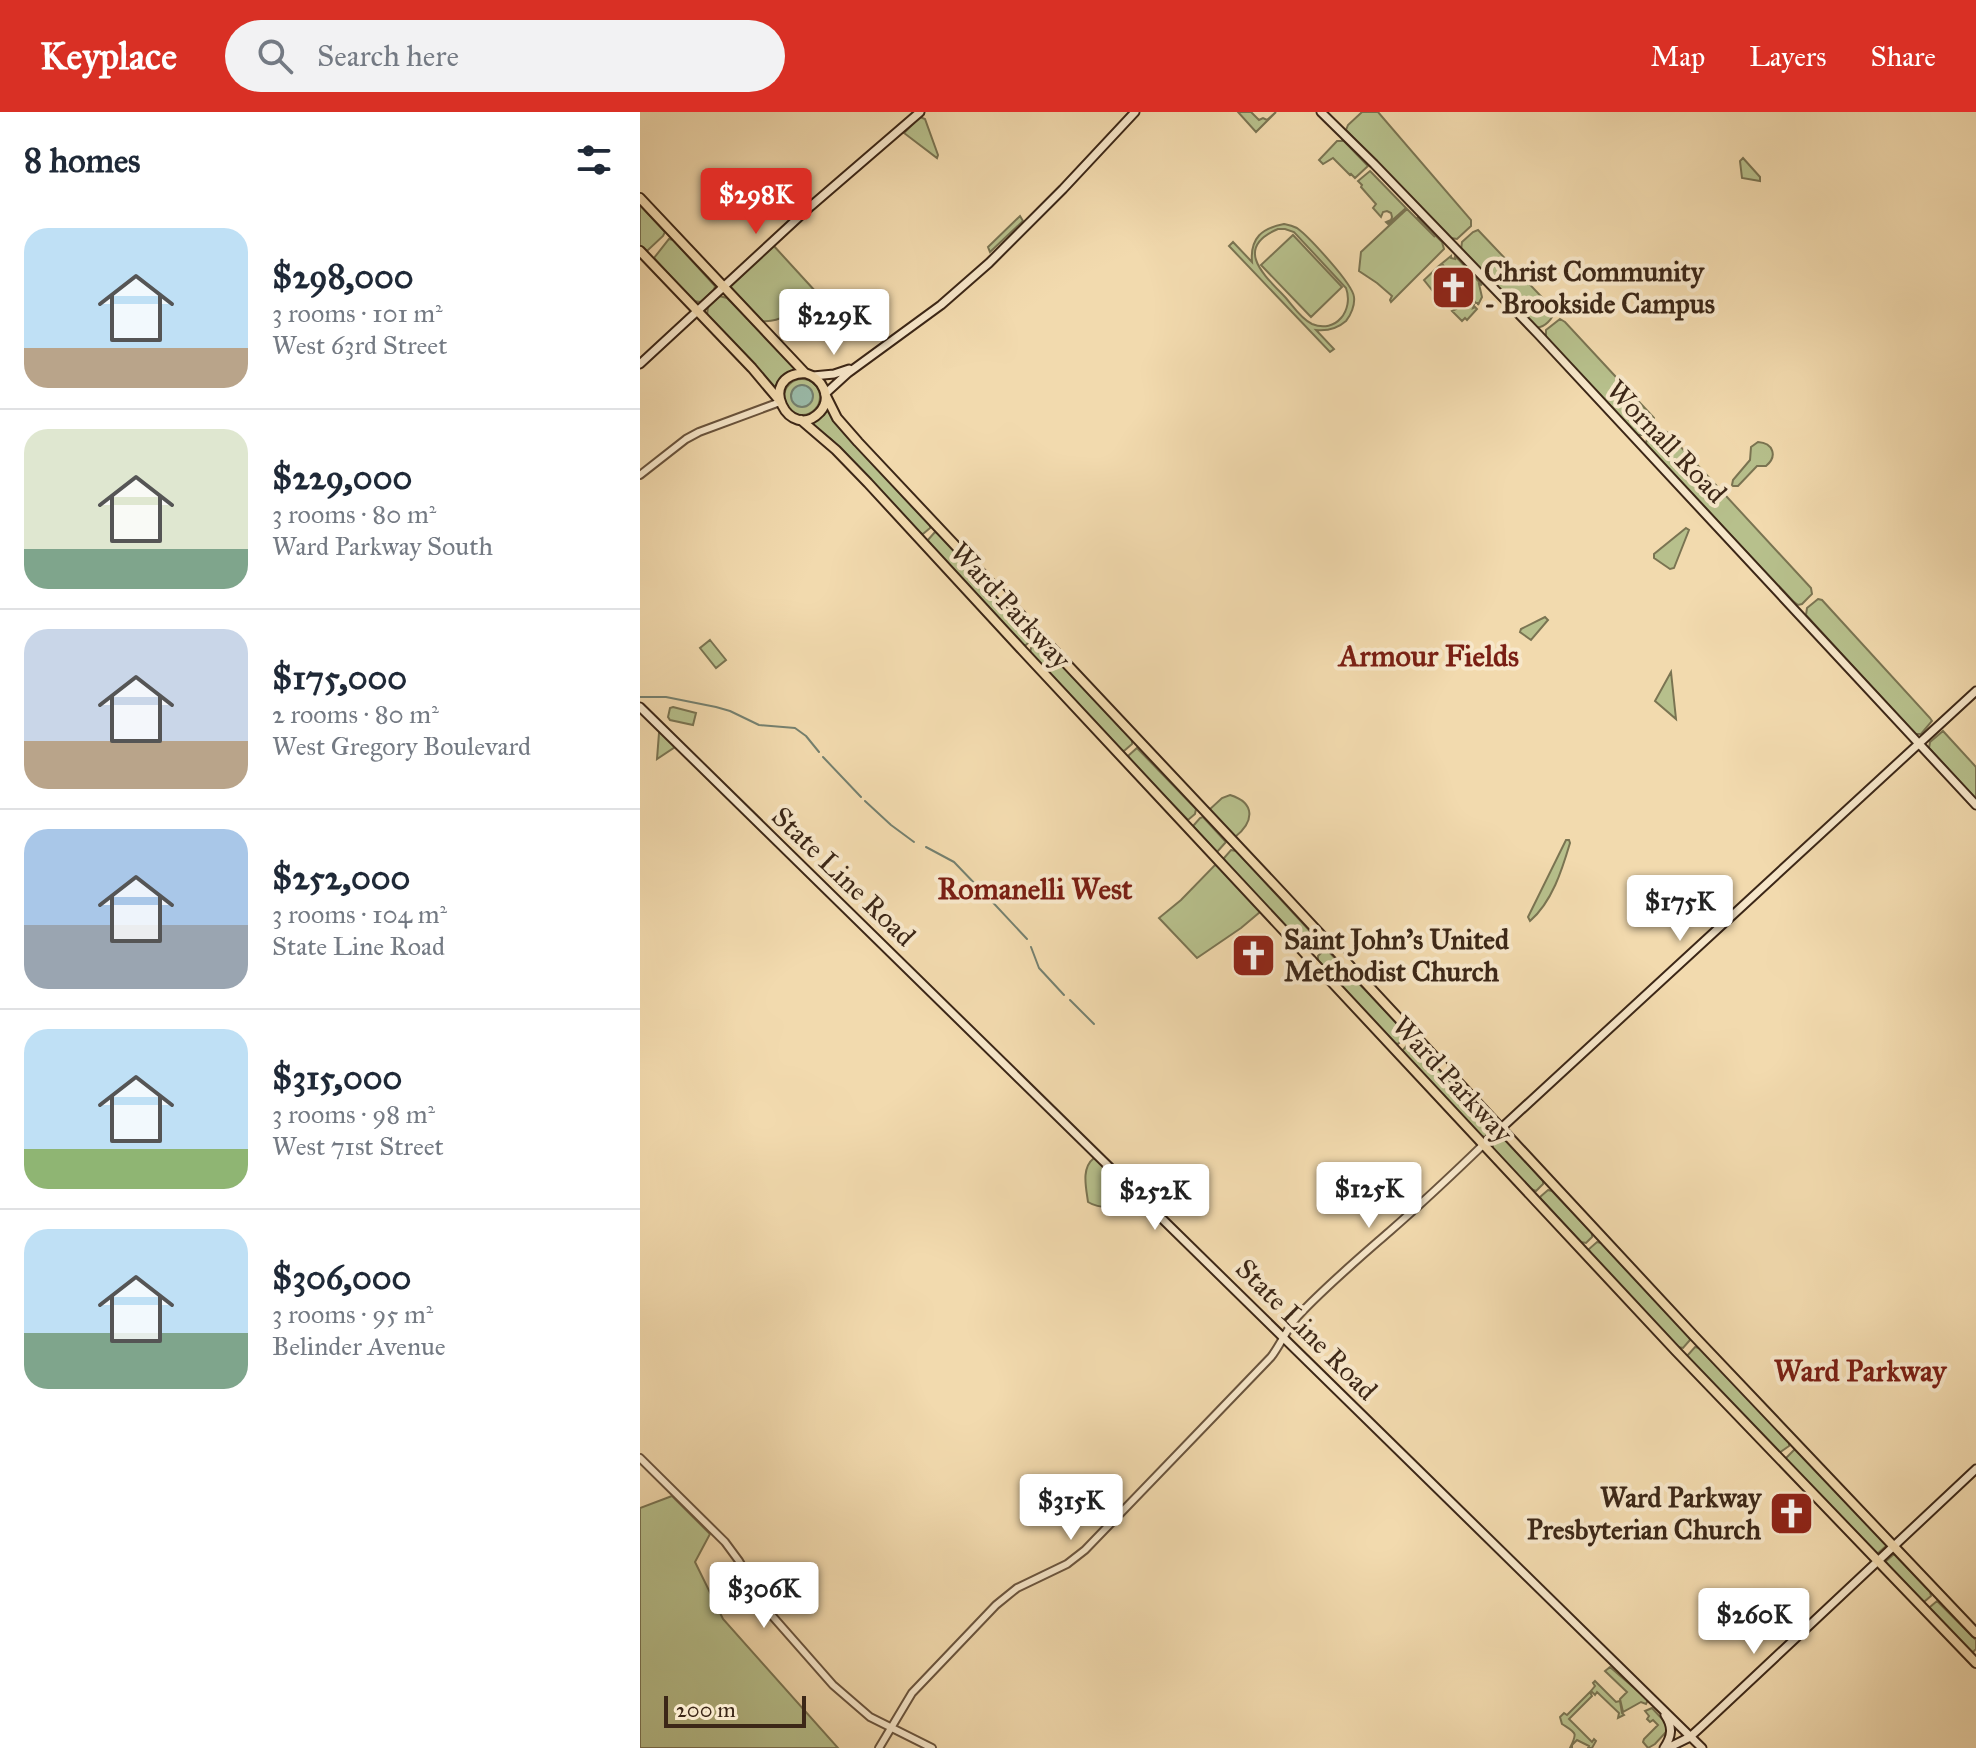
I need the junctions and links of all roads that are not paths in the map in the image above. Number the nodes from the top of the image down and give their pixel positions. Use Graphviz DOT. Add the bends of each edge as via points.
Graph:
graph roads {
  1 [pos="920,112"];
  2 [pos="1135,112"];
  3 [pos="1321,112"];
  4 [pos="640,198"];
  5 [pos="640,251"];
  6 [pos="723,287"];
  7 [pos="697,311"];
  8 [pos="862,363"];
  9 [pos="640,364"];
  10 [pos="809,375"];
  11 [pos="826,395"];
  12 [pos="780,401"];
  13 [pos="801,420"];
  14 [pos="640,475"];
  15 [pos="1976,691"];
  16 [pos="640,707"];
  17 [pos="1919,744"];
  18 [pos="1976,805"];
  19 [pos="1500,1129"];
  20 [pos="1484,1144"];
  21 [pos="1284,1337"];
  22 [pos="640,1458"];
  23 [pos="1976,1469"];
  24 [pos="1893,1547"];
  25 [pos="1877,1562"];
  26 [pos="1976,1633"];
  27 [pos="1976,1663"];
  28 [pos="1663,1710"];
  29 [pos="890,1728"];
  30 [pos="1690,1737"];
  31 [pos="879,1748"];
  32 [pos="932,1748"];
  33 [pos="1666,1748"];
  34 [pos="1702,1748"];
  1 -- 6 [label="main road"];
  2 -- 8 [label="main road" via="989,263"];
  3 -- 17 [label="main road, Wornall Road" via="1538,334"];
  4 -- 6 [label="main road"];
  5 -- 7 [label="main road"];
  6 -- 7 [label="main road"];
  6 -- 10 [label="main road"];
  7 -- 9 [label="main road"];
  7 -- 12 [label="main road"];
  8 -- 10 [label="main road" via="834,374"];
  8 -- 11 [label="main road"];
  10 -- 11 [label="main road" via="821,382"];
  10 -- 12 [label="main road" via="786,380"];
  11 -- 13 [label="main road" via="818,413"];
  11 -- 19 [label="main road, Ward Parkway" via="858,442"];
  12 -- 13 [label="main road" via="789,416"];
  12 -- 14 [label="street" via="699,432"];
  13 -- 20 [label="main road, Ward Parkway" via="868,483"];
  15 -- 17 [label="main road"];
  16 -- 21 [label="main road, State Line Road"];
  17 -- 18 [label="main road, Wornall Road"];
  17 -- 19 [label="main road"];
  19 -- 20 [label="main road"];
  19 -- 24 [label="main road, Ward Parkway"];
  20 -- 21 [label="street" via="1331,1283"];
  20 -- 25 [label="main road, Ward Parkway"];
  21 -- 28 [label="main road, State Line Road"];
  21 -- 29 [label="street" via="1271,1357 1085,1550 996,1605 919,1685"];
  22 -- 29 [label="street" via="725,1542 767,1610 833,1685"];
  23 -- 24 [label="main road"];
  24 -- 25 [label="main road"];
  24 -- 26 [label="main road, Ward Parkway"];
  25 -- 27 [label="main road, Ward Parkway"];
  25 -- 30 [label="main road"];
  28 -- 30 [label="main road, State Line Road"];
  28 -- 33 [label="main road" via="1671,1730"];
  29 -- 31 [label="street"];
  29 -- 32 [label="street"];
  30 -- 33 [label="main road"];
  30 -- 34 [label="main road, State Line Road"];
}
